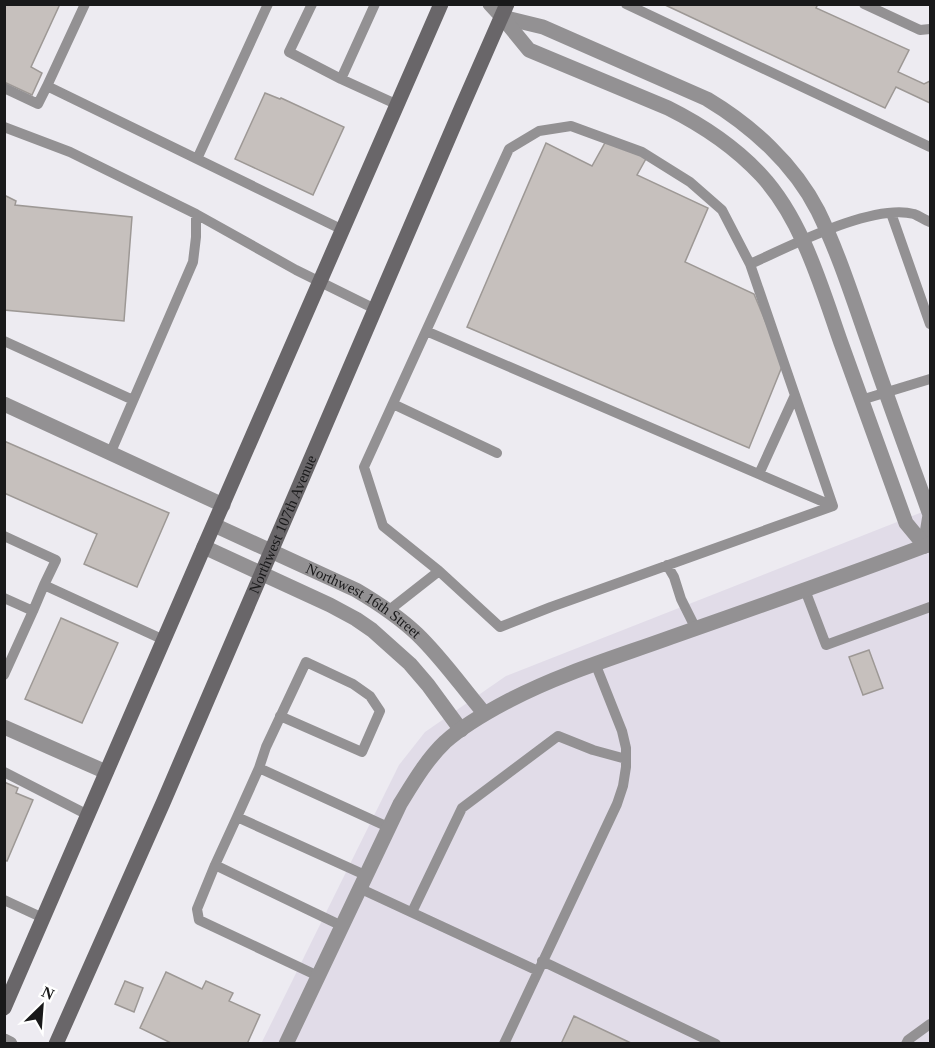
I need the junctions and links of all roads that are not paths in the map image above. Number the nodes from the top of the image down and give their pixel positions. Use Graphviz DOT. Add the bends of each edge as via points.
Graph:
graph roads {
  1 [pos="85,4"];
  2 [pos="268,4"];
  3 [pos="312,4"];
  4 [pos="375,4"];
  5 [pos="441,4"];
  6 [pos="490,4"];
  7 [pos="626,4"];
  8 [pos="864,4"];
  9 [pos="504,11"];
  10 [pos="930,29"];
  11 [pos="341,79"];
  12 [pos="47,86"];
  13 [pos="4,88"];
  14 [pos="398,105"];
  15 [pos="4,128"];
  16 [pos="930,147"];
  17 [pos="197,159"];
  18 [pos="891,213"];
  19 [pos="196,214"];
  20 [pos="930,222"];
  21 [pos="343,230"];
  22 [pos="826,230"];
  23 [pos="803,241"];
  24 [pos="750,264"];
  25 [pos="320,281"];
  26 [pos="375,309"];
  27 [pos="930,324"];
  28 [pos="426,331"];
  29 [pos="4,341"];
  30 [pos="930,379"];
  31 [pos="885,392"];
  32 [pos="795,395"];
  33 [pos="861,399"];
  34 [pos="133,400"];
  35 [pos="4,404"];
  36 [pos="393,404"];
  37 [pos="497,453"];
  38 [pos="110,454"];
  39 [pos="759,474"];
  40 [pos="223,506"];
  41 [pos="833,506"];
  42 [pos="214,525"];
  43 [pos="4,536"];
  44 [pos="928,545"];
  45 [pos="204,547"];
  46 [pos="271,552"];
  47 [pos="667,565"];
  48 [pos="439,571"];
  49 [pos="262,573"];
  50 [pos="44,585"];
  51 [pos="805,590"];
  52 [pos="4,598"];
  53 [pos="930,607"];
  54 [pos="388,610"];
  55 [pos="33,611"];
  56 [pos="696,629"];
  57 [pos="164,640"];
  58 [pos="595,663"];
  59 [pos="4,675"];
  60 [pos="484,713"];
  61 [pos="280,716"];
  62 [pos="4,727"];
  63 [pos="461,730"];
  64 [pos="626,759"];
  65 [pos="259,768"];
  66 [pos="4,771"];
  67 [pos="106,772"];
  68 [pos="88,814"];
  69 [pos="237,817"];
  70 [pos="388,827"];
  71 [pos="215,865"];
  72 [pos="362,881"];
  73 [pos="4,900"];
  74 [pos="412,912"];
  75 [pos="43,918"];
  76 [pos="342,926"];
  77 [pos="540,966"];
  78 [pos="318,976"];
  79 [pos="4,1008"];
  80 [pos="930,1024"];
  81 [pos="4,1041"];
  82 [pos="10,1044"];
  83 [pos="56,1044"];
  84 [pos="286,1044"];
  85 [pos="504,1044"];
  86 [pos="716,1044"];
  87 [pos="906,1044"];
  1 -- 12 [label="lane"];
  2 -- 17 [label="lane"];
  3 -- 11 [label="lane" via="290,52"];
  4 -- 11 [label="lane"];
  5 -- 14 [label="main road"];
  6 -- 9 [label="street"];
  7 -- 16 [label="lane"];
  8 -- 10 [label="lane" via="920,30"];
  9 -- 22 [label="street" via="684,88 732,115 770,147 793,174"];
  9 -- 23 [label="street" via="529,50 668,108 724,142 761,175"];
  9 -- 26 [label="main road, Northwest 107th Avenue"];
  11 -- 14 [label="lane"];
  12 -- 13 [label="lane" via="38,104"];
  12 -- 17 [label="lane"];
  14 -- 21 [label="main road"];
  15 -- 19 [label="lane" via="70,152"];
  17 -- 21 [label="lane"];
  18 -- 20 [label="lane" via="913,214"];
  18 -- 22 [label="lane"];
  18 -- 27 [label="lane"];
  19 -- 25 [label="lane"];
  19 -- 34 [label="lane" via="193,262"];
  21 -- 25 [label="main road"];
  22 -- 23 [label="lane"];
  22 -- 31 [label="street"];
  23 -- 24 [label="lane"];
  23 -- 33 [label="street"];
  24 -- 28 [label="lane" via="722,210 690,182 642,152 571,126 539,131 509,149"];
  24 -- 32 [label="lane"];
  25 -- 26 [label="lane"];
  25 -- 40 [label="main road"];
  26 -- 46 [label="main road, Northwest 107th Avenue"];
  28 -- 36 [label="lane"];
  28 -- 39 [label="lane"];
  29 -- 34 [label="lane"];
  30 -- 31 [label="lane"];
  31 -- 33 [label="lane"];
  31 -- 44 [label="street" via="930,515"];
  32 -- 39 [label="lane"];
  32 -- 41 [label="lane"];
  33 -- 44 [label="street" via="906,523"];
  34 -- 38 [label="lane"];
  35 -- 38 [label="street"];
  36 -- 37 [label="lane"];
  36 -- 48 [label="lane" via="364,467 383,526"];
  38 -- 40 [label="street"];
  39 -- 41 [label="lane"];
  40 -- 42 [label="main road"];
  41 -- 47 [label="lane"];
  42 -- 45 [label="main road"];
  42 -- 46 [label="street, Northwest 16th Street"];
  43 -- 50 [label="lane" via="56,560"];
  44 -- 51 [label="street"];
  45 -- 49 [label="street, Northwest 16th Street"];
  45 -- 57 [label="main road"];
  46 -- 49 [label="main road, Northwest 107th Avenue"];
  46 -- 54 [label="street, Northwest 16th Street" via="356,590"];
  47 -- 48 [label="lane" via="500,627"];
  47 -- 56 [label="lane"];
  48 -- 54 [label="lane"];
  49 -- 63 [label="street, Northwest 16th Street" via="339,609 372,630 410,664"];
  49 -- 83 [label="main road, Northwest 107th Avenue"];
  50 -- 55 [label="lane"];
  50 -- 57 [label="lane"];
  51 -- 53 [label="lane" via="825,645"];
  51 -- 56 [label="street"];
  52 -- 55 [label="lane"];
  54 -- 60 [label="street, Northwest 16th Street" via="427,644"];
  55 -- 59 [label="lane"];
  56 -- 58 [label="street"];
  57 -- 67 [label="main road"];
  58 -- 60 [label="street"];
  58 -- 64 [label="lane" via="624,739"];
  60 -- 63 [label="street"];
  61 -- 61 [label="lane" via="306,662 352,684 370,696 380,711 363,752"];
  61 -- 65 [label="lane"];
  62 -- 67 [label="street"];
  63 -- 70 [label="street" via="422,770"];
  64 -- 74 [label="lane" via="558,736 462,808"];
  64 -- 77 [label="lane" via="621,795"];
  65 -- 69 [label="lane"];
  65 -- 70 [label="lane"];
  66 -- 68 [label="lane"];
  67 -- 68 [label="main road"];
  68 -- 75 [label="main road"];
  69 -- 71 [label="lane"];
  69 -- 72 [label="lane"];
  70 -- 72 [label="street"];
  71 -- 76 [label="lane"];
  71 -- 78 [label="lane" via="196,909 199,920"];
  72 -- 74 [label="lane"];
  72 -- 76 [label="street"];
  73 -- 75 [label="lane"];
  74 -- 77 [label="lane"];
  75 -- 79 [label="main road"];
  76 -- 78 [label="street"];
  77 -- 85 [label="lane"];
  77 -- 86 [label="lane"];
  78 -- 84 [label="street"];
  80 -- 87 [label="lane"];
  81 -- 82 [label="street"];
}
